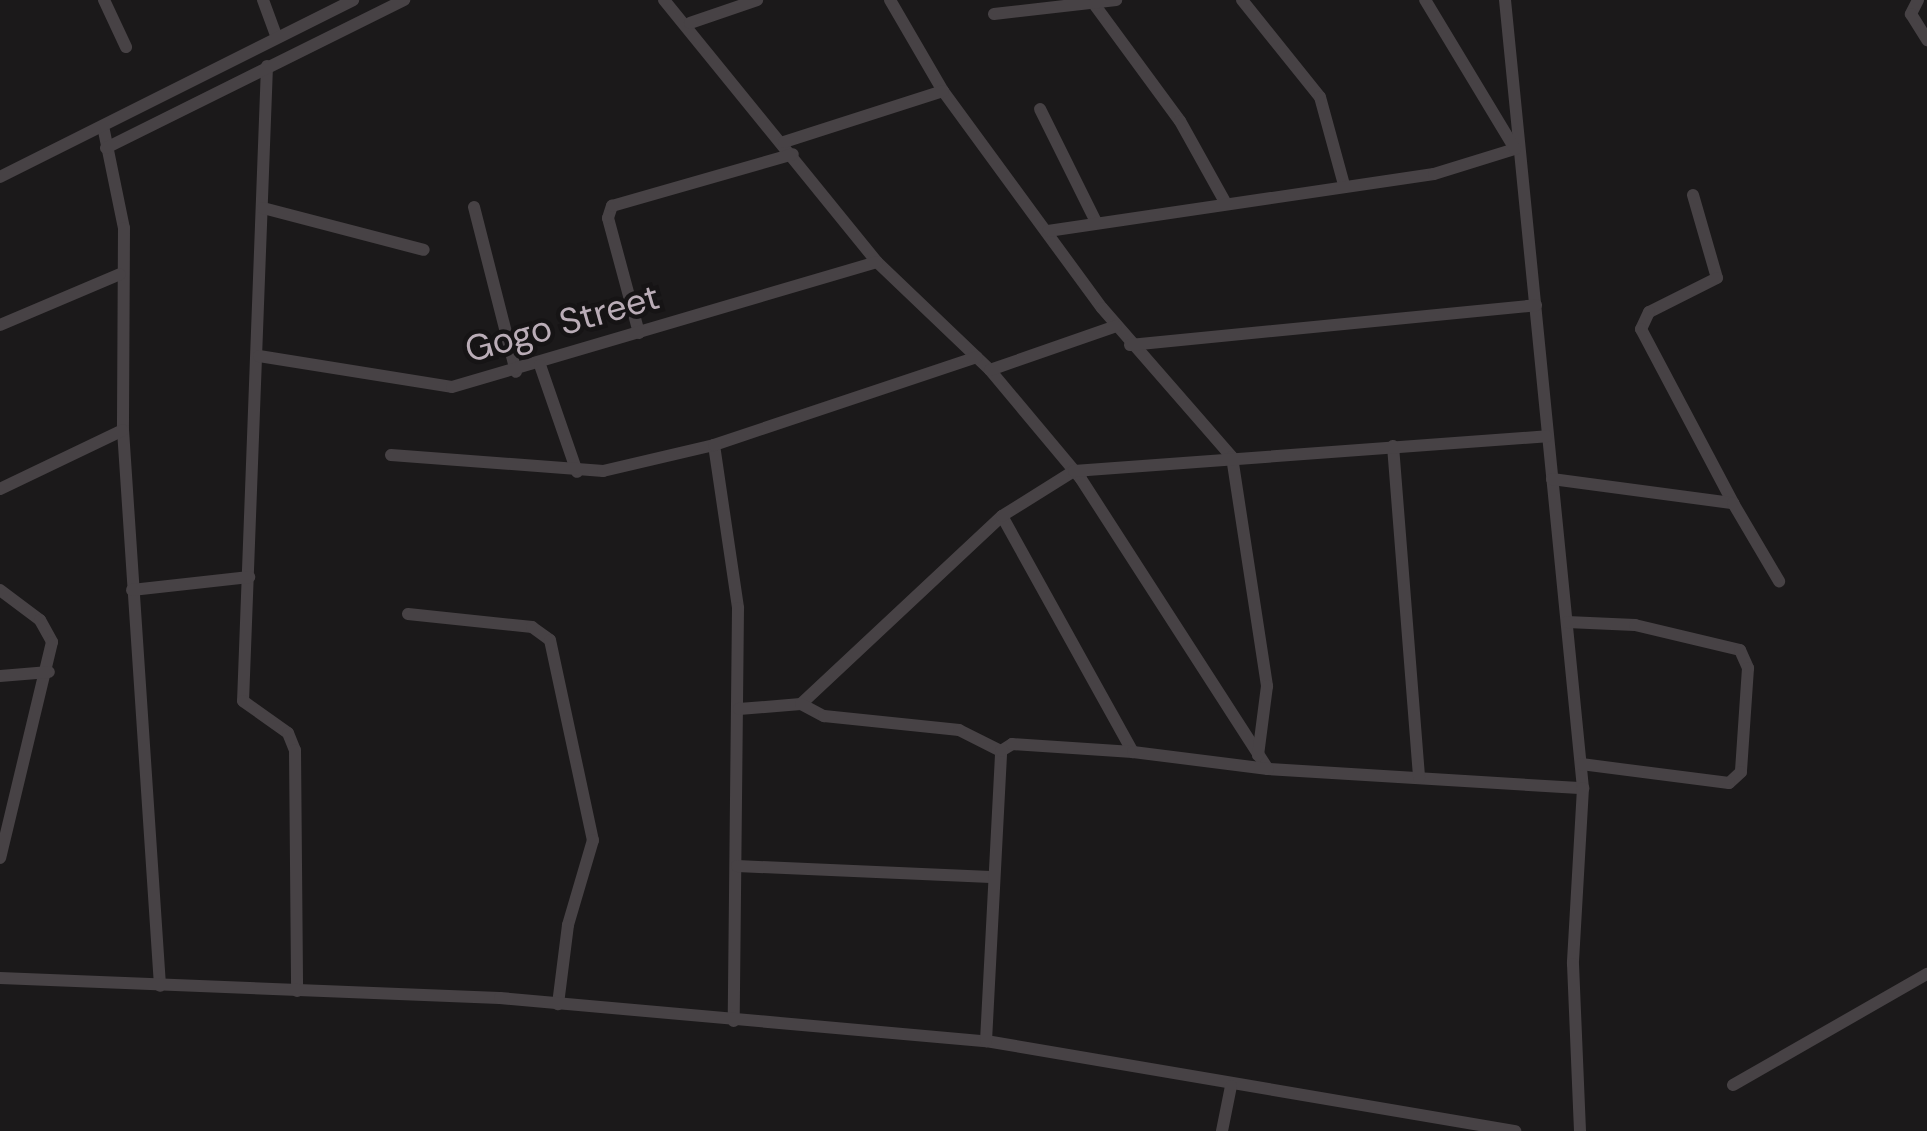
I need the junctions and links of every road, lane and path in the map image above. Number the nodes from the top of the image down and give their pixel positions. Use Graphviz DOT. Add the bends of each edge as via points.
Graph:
graph roads {
  1 [pos="104,0"];
  2 [pos="263,0"];
  3 [pos="353,0"];
  4 [pos="404,0"];
  5 [pos="664,0"];
  6 [pos="758,0"];
  7 [pos="890,0"];
  8 [pos="1116,0"];
  9 [pos="1242,0"];
  10 [pos="1426,0"];
  11 [pos="1505,0"];
  12 [pos="1918,0"];
  13 [pos="1094,4"];
  14 [pos="994,14"];
  15 [pos="690,23"];
  16 [pos="273,40"];
  17 [pos="1927,40"];
  18 [pos="126,47"];
  19 [pos="273,63"];
  20 [pos="943,91"];
  21 [pos="1040,109"];
  22 [pos="103,126"];
  23 [pos="784,142"];
  24 [pos="106,148"];
  25 [pos="1515,149"];
  26 [pos="793,154"];
  27 [pos="0,177"];
  28 [pos="1344,184"];
  29 [pos="1693,195"];
  30 [pos="1225,202"];
  31 [pos="474,207"];
  32 [pos="263,208"];
  33 [pos="1096,222"];
  34 [pos="1048,231"];
  35 [pos="424,250"];
  36 [pos="877,262"];
  37 [pos="120,274"];
  38 [pos="1536,305"];
  39 [pos="0,325"];
  40 [pos="1116,326"];
  41 [pos="639,333"];
  42 [pos="1130,345"];
  43 [pos="259,356"];
  44 [pos="976,357"];
  45 [pos="540,365"];
  46 [pos="990,370"];
  47 [pos="516,372"];
  48 [pos="122,430"];
  49 [pos="1547,436"];
  50 [pos="714,446"];
  51 [pos="1393,446"];
  52 [pos="391,454"];
  53 [pos="1232,457"];
  54 [pos="1074,471"];
  55 [pos="577,472"];
  56 [pos="1552,479"];
  57 [pos="0,489"];
  58 [pos="1733,502"];
  59 [pos="1002,515"];
  60 [pos="249,577"];
  61 [pos="1779,581"];
  62 [pos="0,590"];
  63 [pos="132,590"];
  64 [pos="408,614"];
  65 [pos="1567,622"];
  66 [pos="49,672"];
  67 [pos="0,676"];
  68 [pos="801,704"];
  69 [pos="739,710"];
  70 [pos="1001,751"];
  71 [pos="1133,752"];
  72 [pos="1258,755"];
  73 [pos="1581,764"];
  74 [pos="1268,769"];
  75 [pos="1419,778"];
  76 [pos="1583,788"];
  77 [pos="4,830"];
  78 [pos="0,858"];
  79 [pos="737,866"];
  80 [pos="991,878"];
  81 [pos="1927,974"];
  82 [pos="0,978"];
  83 [pos="160,986"];
  84 [pos="297,991"];
  85 [pos="558,1004"];
  86 [pos="734,1021"];
  87 [pos="986,1042"];
  88 [pos="1733,1085"];
  89 [pos="1232,1086"];
  90 [pos="1476,1128"];
  91 [pos="1222,1131"];
  92 [pos="1515,1131"];
  93 [pos="1580,1131"];
  1 -- 18 [label="street"];
  2 -- 16 [label="street"];
  3 -- 16 [label="street"];
  4 -- 19 [label="street"];
  5 -- 15 [label="street"];
  6 -- 15 [label="street"];
  7 -- 20 [label="street"];
  8 -- 13 [label="street"];
  9 -- 28 [label="street" via="1319,97"];
  10 -- 25 [label="street"];
  11 -- 25 [label="street"];
  12 -- 17 [label="street" via="1911,14"];
  13 -- 14 [label="street"];
  13 -- 30 [label="street" via="1180,121"];
  15 -- 23 [label="street"];
  16 -- 19 [label="street"];
  16 -- 22 [label="street"];
  19 -- 24 [label="street"];
  19 -- 32 [label="street"];
  20 -- 23 [label="street"];
  20 -- 34 [label="street"];
  21 -- 33 [label="street"];
  22 -- 24 [label="street"];
  22 -- 27 [label="street"];
  23 -- 26 [label="street"];
  24 -- 37 [label="street" via="124,228"];
  25 -- 28 [label="street" via="1433,174"];
  25 -- 38 [label="street"];
  26 -- 36 [label="street"];
  26 -- 41 [label="street" via="612,206 608,218"];
  28 -- 30 [label="street"];
  29 -- 58 [label="street" via="1717,278 1649,312 1641,329"];
  30 -- 33 [label="street"];
  31 -- 47 [label="street"];
  32 -- 35 [label="street"];
  32 -- 43 [label="street"];
  33 -- 34 [label="street"];
  34 -- 40 [label="street"];
  36 -- 41 [label="street, Gogo Street"];
  36 -- 44 [label="street"];
  37 -- 39 [label="street"];
  37 -- 48 [label="street"];
  38 -- 42 [label="street"];
  38 -- 49 [label="street"];
  40 -- 42 [label="street"];
  40 -- 46 [label="street"];
  41 -- 45 [label="street, Gogo Street"];
  42 -- 53 [label="street"];
  43 -- 47 [label="street, Gogo Street" via="443,387"];
  43 -- 60 [label="street"];
  44 -- 46 [label="street"];
  44 -- 50 [label="street"];
  45 -- 47 [label="street, Gogo Street"];
  45 -- 55 [label="street"];
  46 -- 54 [label="street"];
  48 -- 57 [label="street"];
  48 -- 63 [label="street"];
  49 -- 51 [label="street"];
  49 -- 56 [label="street"];
  50 -- 55 [label="street"];
  50 -- 69 [label="street" via="738,608"];
  51 -- 53 [label="street"];
  51 -- 75 [label="street"];
  52 -- 55 [label="street"];
  53 -- 54 [label="street"];
  53 -- 72 [label="street" via="1267,686"];
  54 -- 59 [label="street"];
  54 -- 72 [label="street"];
  56 -- 58 [label="street"];
  56 -- 65 [label="street"];
  58 -- 61 [label="street"];
  59 -- 68 [label="street"];
  59 -- 71 [label="street"];
  60 -- 63 [label="street"];
  60 -- 84 [label="street" via="243,700 288,734 295,750"];
  62 -- 66 [label="street" via="49,631"];
  63 -- 83 [label="street"];
  64 -- 85 [label="street" via="532,627 550,640 593,840 568,925"];
  65 -- 73 [label="street"];
  65 -- 73 [label="street" via="1635,626 1740,650 1748,668 1741,772 1729,783"];
  66 -- 67 [label="street"];
  66 -- 77 [label="street"];
  68 -- 69 [label="street"];
  68 -- 70 [label="street" via="824,716 959,730"];
  69 -- 79 [label="street"];
  70 -- 71 [label="street" via="1012,745"];
  70 -- 80 [label="street"];
  71 -- 74 [label="street"];
  72 -- 74 [label="street"];
  73 -- 76 [label="street"];
  74 -- 75 [label="street"];
  75 -- 76 [label="street"];
  76 -- 93 [label="street" via="1573,964"];
  77 -- 78 [label="street"];
  79 -- 80 [label="street"];
  79 -- 86 [label="street"];
  80 -- 87 [label="street"];
  81 -- 88 [label="street"];
  82 -- 83 [label="street"];
  83 -- 84 [label="street"];
  84 -- 85 [label="street"];
  85 -- 86 [label="street"];
  86 -- 87 [label="street"];
  87 -- 89 [label="street"];
  89 -- 90 [label="street"];
  89 -- 91 [label="street"];
  90 -- 92 [label="street"];
}
